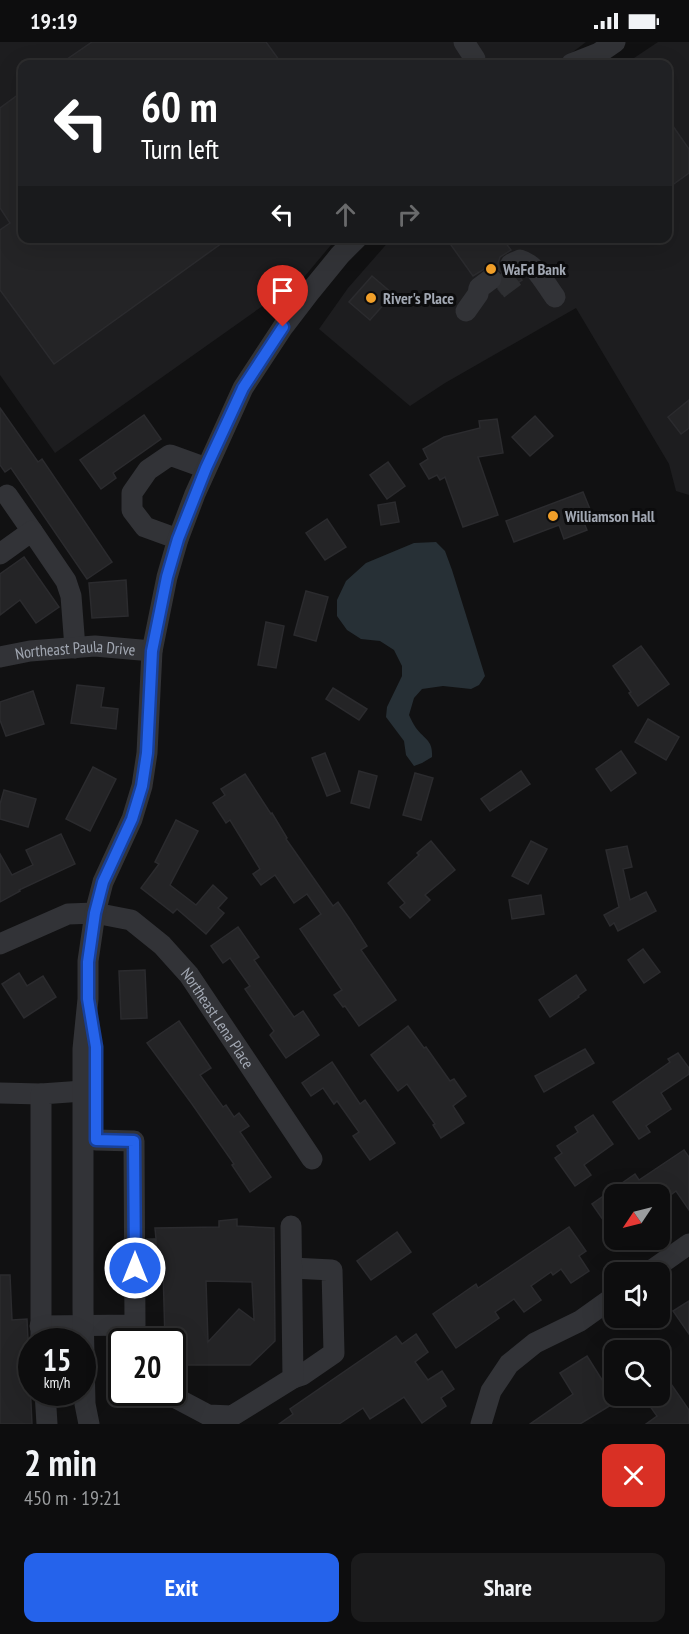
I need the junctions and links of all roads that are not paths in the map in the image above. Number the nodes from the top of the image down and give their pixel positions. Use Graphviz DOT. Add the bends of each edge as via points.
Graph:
graph roads {
  1 [pos="601,53"];
  2 [pos="582,60"];
  3 [pos="352,243"];
  4 [pos="519,267"];
  5 [pos="555,297"];
  6 [pos="206,468"];
  7 [pos="7,495"];
  8 [pos="32,531"];
  9 [pos="178,539"];
  10 [pos="0,554"];
  11 [pos="75,648"];
  12 [pos="152,651"];
  13 [pos="0,657"];
  14 [pos="95,913"];
  15 [pos="0,944"];
  16 [pos="88,999"];
  17 [pos="83,1091"];
  18 [pos="0,1093"];
  19 [pos="41,1094"];
  20 [pos="96,1140"];
  21 [pos="312,1159"];
  22 [pos="291,1226"];
  23 [pos="689,1244"];
  24 [pos="663,1262"];
  25 [pos="292,1268"];
  26 [pos="604,1304"];
  27 [pos="90,1324"];
  28 [pos="41,1328"];
  29 [pos="68,1328"];
  30 [pos="110,1328"];
  31 [pos="134,1328"];
  32 [pos="293,1378"];
  33 [pos="186,1403"];
  34 [pos="46,1406"];
  35 [pos="47,1424"];
  36 [pos="89,1424"];
  37 [pos="100,1424"];
  38 [pos="481,1424"];
  1 -- 2 [label="street"];
  3 -- 6 [label="street" via="283,327 243,388"];
  4 -- 5 [label="street" via="537,271"];
  6 -- 9 [label="street"];
  6 -- 9 [label="street" via="170,455 148,470 132,493 132,510 145,527"];
  7 -- 8 [label="street"];
  8 -- 10 [label="street"];
  8 -- 11 [label="street" via="72,596"];
  9 -- 12 [label="street"];
  11 -- 12 [label="street, Northeast Paula Drive"];
  11 -- 13 [label="street, Northeast Paula Drive"];
  12 -- 14 [label="street" via="142,786 132,819 103,882"];
  14 -- 15 [label="street, Northeast Lena Place" via="68,914"];
  14 -- 16 [label="street" via="88,962"];
  14 -- 21 [label="street, Northeast Lena Place" via="131,920 162,945 189,975"];
  16 -- 17 [label="street"];
  16 -- 20 [label="street" via="96,1047"];
  17 -- 19 [label="street"];
  17 -- 27 [label="street"];
  18 -- 19 [label="street"];
  19 -- 28 [label="street"];
  20 -- 27 [label="street"];
  20 -- 31 [label="street" via="134,1141 140,1247"];
  22 -- 25 [label="street"];
  23 -- 24 [label="street"];
  25 -- 32 [label="street"];
  25 -- 32 [label="street" via="332,1270 334,1353"];
  26 -- 38 [label="street" via="580,1321 535,1343 509,1364 491,1391"];
  27 -- 29 [label="street"];
  27 -- 30 [label="street"];
  27 -- 36 [label="street" via="85,1404"];
  27 -- 37 [label="street"];
  32 -- 33 [label="street" via="232,1416 208,1415"];
  34 -- 35 [label="street"];
}
